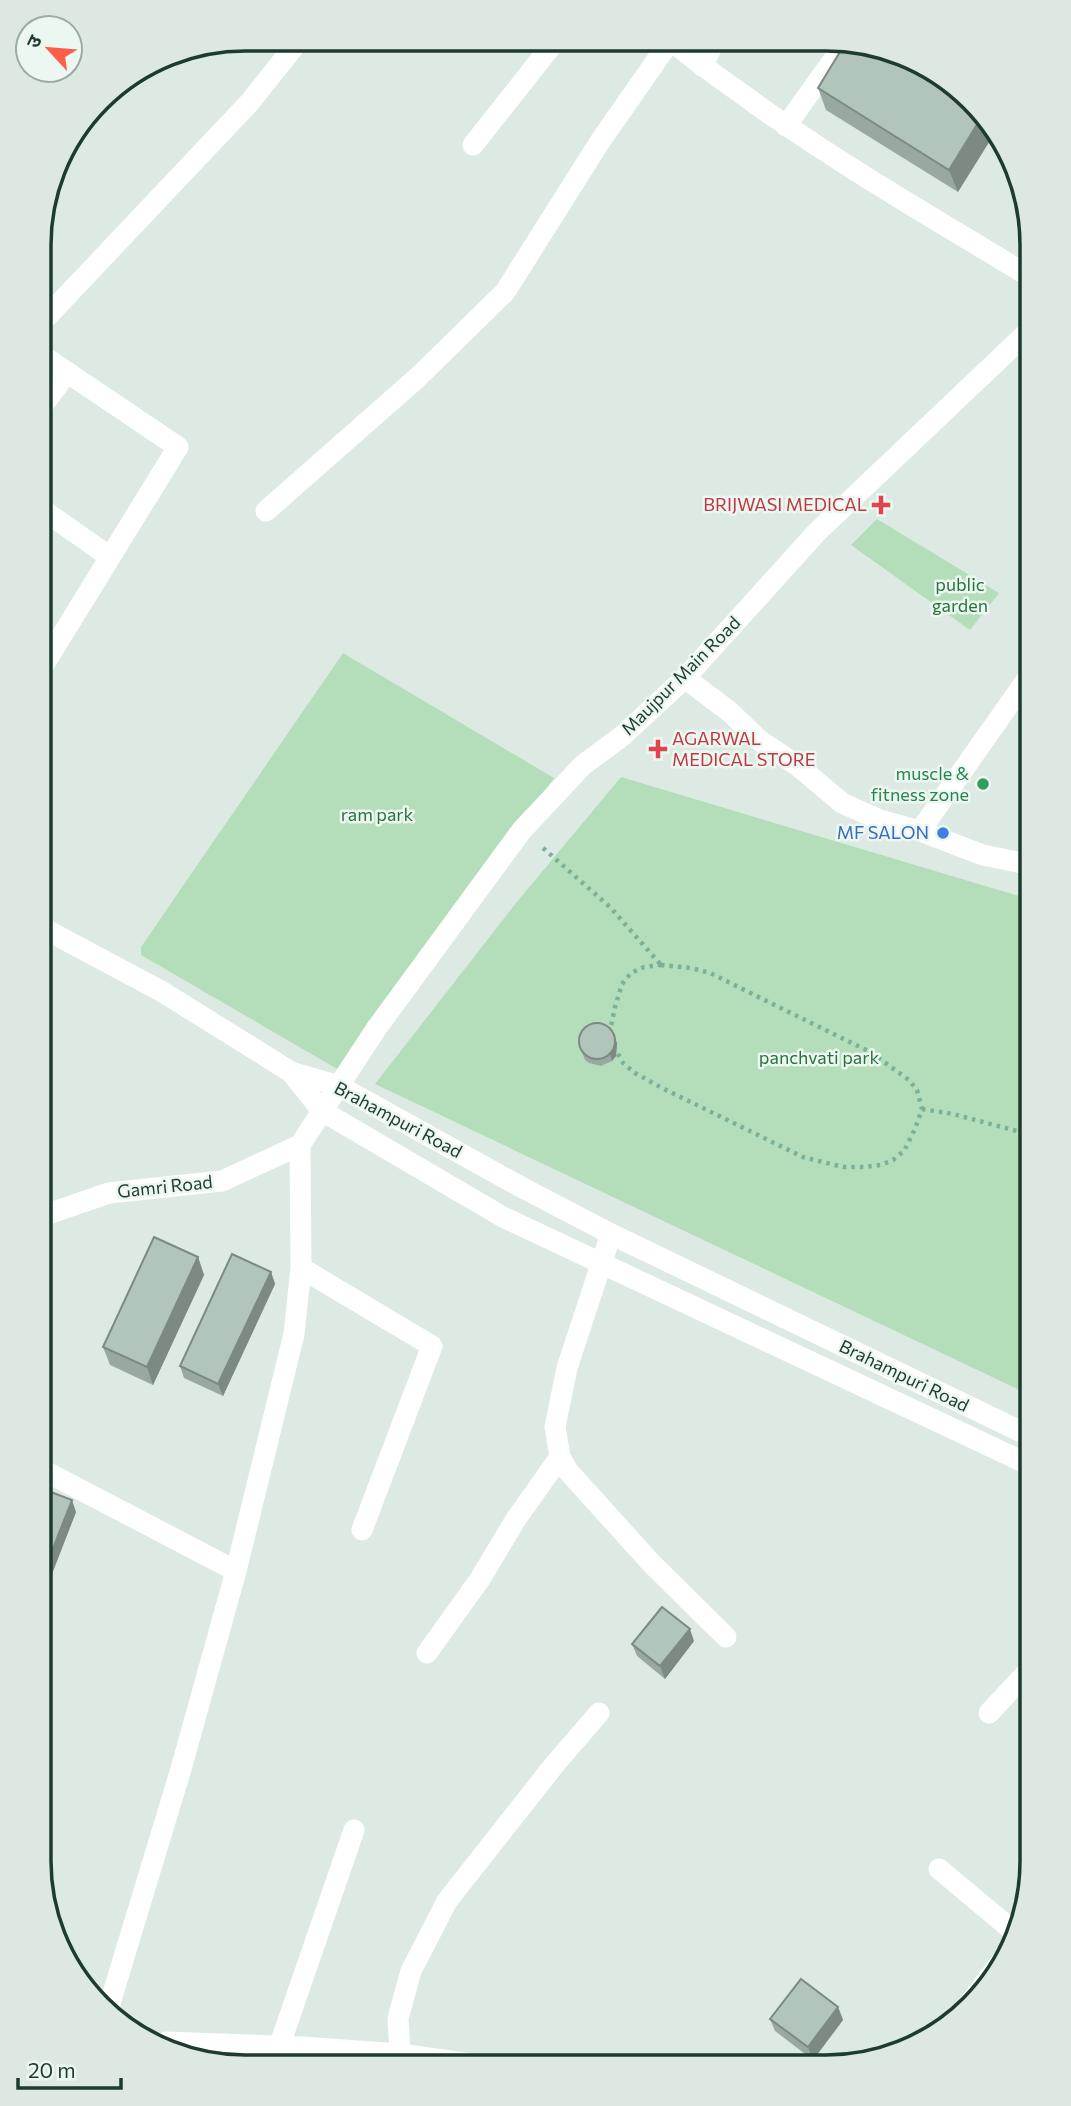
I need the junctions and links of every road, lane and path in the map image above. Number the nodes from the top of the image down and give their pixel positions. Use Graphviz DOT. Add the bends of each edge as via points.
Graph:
graph roads {
  1 [pos="291,51"];
  2 [pos="547,51"];
  3 [pos="664,51"];
  4 [pos="684,51"];
  5 [pos="710,51"];
  6 [pos="840,51"];
  7 [pos="702,65"];
  8 [pos="786,126"];
  9 [pos="473,145"];
  10 [pos="1020,271"];
  11 [pos="51,312"];
  12 [pos="1020,339"];
  13 [pos="51,361"];
  14 [pos="68,373"];
  15 [pos="51,395"];
  16 [pos="266,511"];
  17 [pos="51,516"];
  18 [pos="110,558"];
  19 [pos="51,653"];
  20 [pos="685,678"];
  21 [pos="1020,688"];
  22 [pos="522,830"];
  23 [pos="920,831"];
  24 [pos="1020,862"];
  25 [pos="51,932"];
  26 [pos="661,965"];
  27 [pos="291,1072"];
  28 [pos="339,1086"];
  29 [pos="922,1109"];
  30 [pos="322,1111"];
  31 [pos="1020,1132"];
  32 [pos="300,1145"];
  33 [pos="51,1213"];
  34 [pos="611,1234"];
  35 [pos="600,1263"];
  36 [pos="301,1268"];
  37 [pos="986,1416"];
  38 [pos="1020,1432"];
  39 [pos="975,1440"];
  40 [pos="560,1457"];
  41 [pos="1020,1461"];
  42 [pos="51,1474"];
  43 [pos="362,1530"];
  44 [pos="236,1571"];
  45 [pos="726,1637"];
  46 [pos="427,1653"];
  47 [pos="1020,1680"];
  48 [pos="599,1713"];
  49 [pos="989,1713"];
  50 [pos="354,1830"];
  51 [pos="939,1869"];
  52 [pos="1009,1927"];
  53 [pos="111,2001"];
  54 [pos="176,2042"];
  55 [pos="227,2044"];
  56 [pos="279,2047"];
  57 [pos="225,2054"];
  58 [pos="400,2054"];
  59 [pos="407,2055"];
  1 -- 11 [label="street" via="250,103"];
  2 -- 9 [label="street"];
  3 -- 16 [label="street" via="599,143 505,292 417,378"];
  4 -- 7 [label="street"];
  5 -- 7 [label="street"];
  6 -- 8 [label="street"];
  7 -- 8 [label="street"];
  8 -- 10 [label="street"];
  12 -- 20 [label="street, Maujpur Main Road" via="817,532"];
  13 -- 14 [label="street"];
  14 -- 15 [label="street"];
  14 -- 18 [label="street" via="178,447"];
  17 -- 18 [label="street"];
  18 -- 19 [label="street"];
  20 -- 22 [label="street, Maujpur Main Road" via="583,765"];
  20 -- 23 [label="street" via="842,803"];
  21 -- 23 [label="street"];
  22 -- 26 [label="path" via="610,907"];
  22 -- 28 [label="street, Maujpur Main Road"];
  23 -- 24 [label="street" via="984,855"];
  25 -- 27 [label="street" via="161,991"];
  26 -- 29 [label="path" via="710,973 870,1052 909,1080"];
  26 -- 29 [label="path" via="631,973 622,984 610,1031 623,1063 662,1088 803,1157 843,1167 893,1160 904,1151"];
  27 -- 28 [label="street, Brahampuri Road"];
  27 -- 30 [label="street, Brahampuri Road"];
  28 -- 30 [label="street"];
  28 -- 34 [label="street, Brahampuri Road"];
  29 -- 31 [label="path"];
  30 -- 32 [label="street"];
  30 -- 35 [label="street, Brahampuri Road" via="503,1217"];
  32 -- 33 [label="street, Gamri Road" via="222,1181 109,1193"];
  32 -- 36 [label="street"];
  34 -- 35 [label="street"];
  34 -- 37 [label="street, Brahampuri Road"];
  35 -- 39 [label="street, Brahampuri Road"];
  35 -- 40 [label="street" via="567,1368 555,1427"];
  36 -- 43 [label="street" via="432,1346"];
  36 -- 44 [label="street" via="294,1334"];
  37 -- 38 [label="street, Brahampuri Road"];
  37 -- 39 [label="street"];
  39 -- 41 [label="street, Brahampuri Road"];
  40 -- 45 [label="street" via="652,1564"];
  40 -- 46 [label="street"];
  42 -- 44 [label="street"];
  44 -- 53 [label="street"];
  47 -- 49 [label="street"];
  48 -- 58 [label="street" via="447,1901 411,1971 398,2018"];
  50 -- 56 [label="street"];
  51 -- 52 [label="street"];
  54 -- 55 [label="street"];
  55 -- 56 [label="street"];
  55 -- 57 [label="street"];
  56 -- 58 [label="street"];
  58 -- 59 [label="street"];
}
